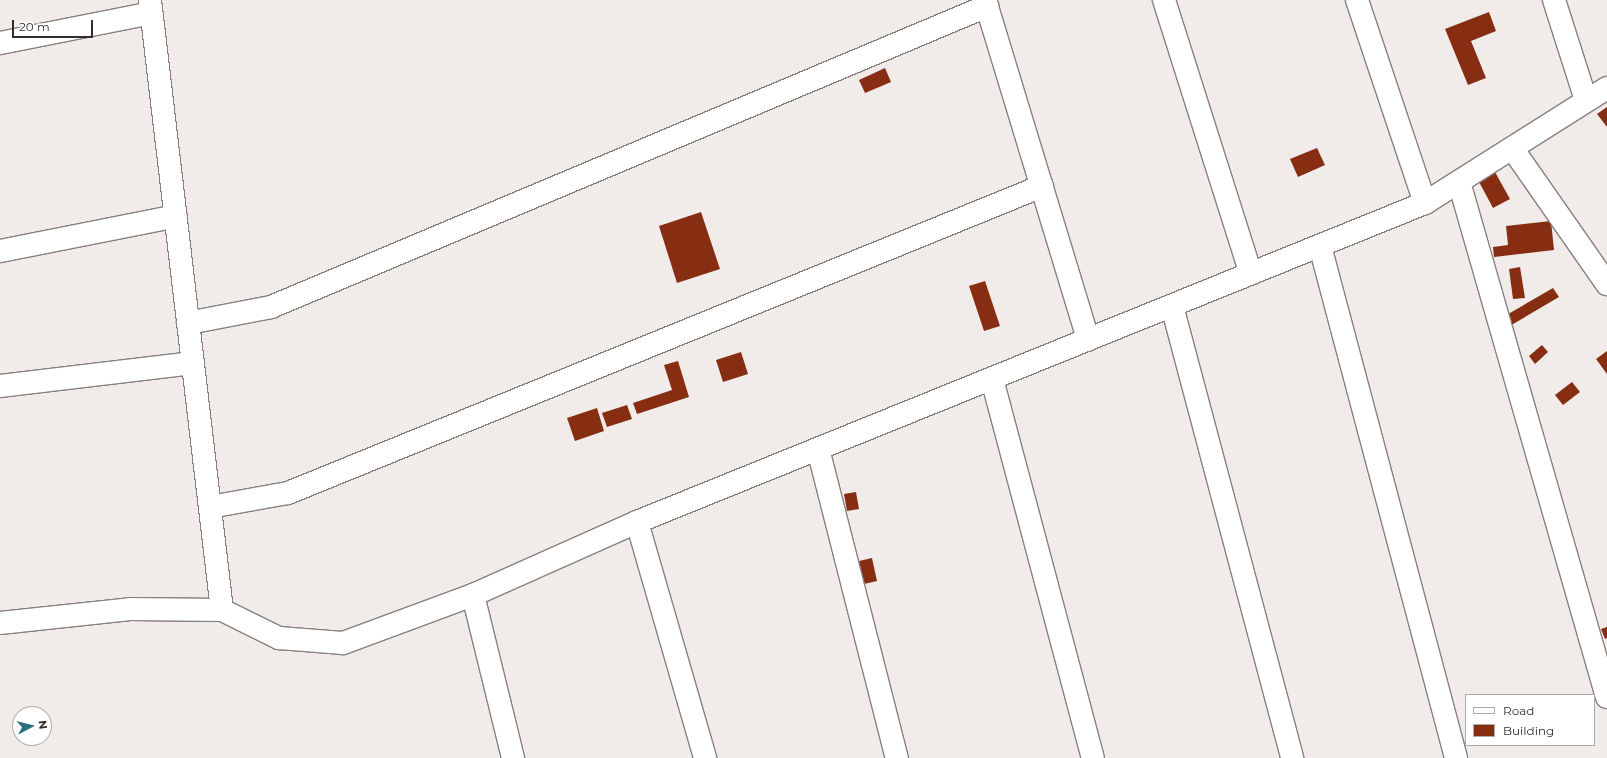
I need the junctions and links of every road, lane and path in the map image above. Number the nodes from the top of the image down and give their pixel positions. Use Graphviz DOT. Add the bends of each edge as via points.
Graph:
graph roads {
  1 [pos="1164,0"];
  2 [pos="1357,0"];
  3 [pos="1554,0"];
  4 [pos="986,3"];
  5 [pos="151,7"];
  6 [pos="0,43"];
  7 [pos="1607,88"];
  8 [pos="1586,100"];
  9 [pos="1512,148"];
  10 [pos="1459,182"];
  11 [pos="1042,186"];
  12 [pos="1425,203"];
  13 [pos="176,216"];
  14 [pos="1320,246"];
  15 [pos="0,251"];
  16 [pos="1251,274"];
  17 [pos="1607,284"];
  18 [pos="1172,306"];
  19 [pos="188,323"];
  20 [pos="1088,340"];
  21 [pos="193,363"];
  22 [pos="992,379"];
  23 [pos="0,386"];
  24 [pos="818,449"];
  25 [pos="210,507"];
  26 [pos="637,522"];
  27 [pos="473,595"];
  28 [pos="222,610"];
  29 [pos="0,623"];
  30 [pos="1607,697"];
  31 [pos="513,758"];
  32 [pos="705,758"];
  33 [pos="897,758"];
  34 [pos="1093,758"];
  35 [pos="1292,758"];
  36 [pos="1456,758"];
  1 -- 16 [label="street"];
  2 -- 12 [label="street"];
  3 -- 8 [label="street"];
  4 -- 11 [label="street"];
  4 -- 19 [label="street" via="271,307"];
  5 -- 6 [label="street"];
  5 -- 13 [label="street"];
  7 -- 8 [label="street"];
  8 -- 9 [label="street"];
  9 -- 10 [label="street"];
  9 -- 17 [label="street"];
  10 -- 12 [label="street"];
  10 -- 30 [label="street"];
  11 -- 20 [label="street"];
  11 -- 25 [label="street" via="288,494"];
  12 -- 14 [label="street"];
  13 -- 15 [label="street"];
  13 -- 19 [label="street"];
  14 -- 16 [label="street"];
  14 -- 36 [label="street"];
  16 -- 18 [label="street"];
  18 -- 20 [label="street"];
  18 -- 35 [label="street"];
  19 -- 21 [label="street"];
  20 -- 22 [label="street"];
  21 -- 23 [label="street"];
  21 -- 25 [label="street"];
  22 -- 24 [label="street"];
  22 -- 34 [label="street"];
  24 -- 26 [label="street"];
  24 -- 33 [label="street"];
  25 -- 28 [label="street"];
  26 -- 27 [label="street"];
  26 -- 32 [label="street"];
  27 -- 28 [label="street" via="343,643 279,638"];
  27 -- 31 [label="street"];
  28 -- 29 [label="street" via="130,609"];
}
